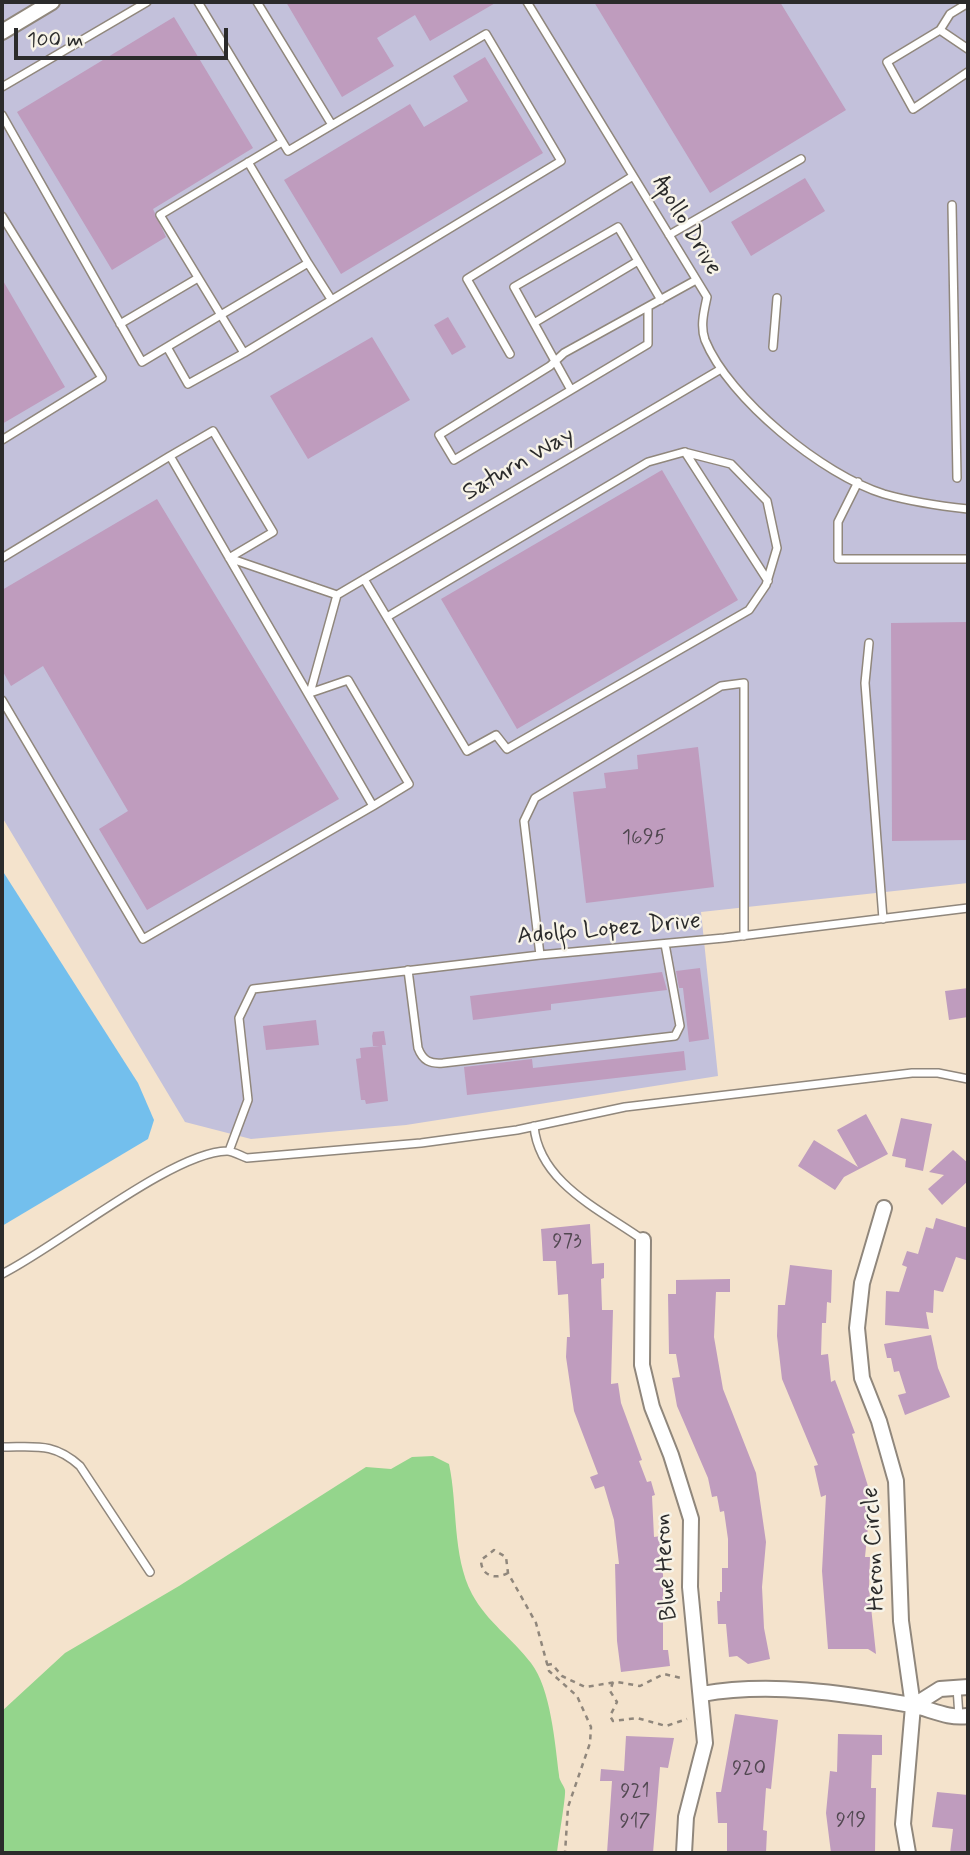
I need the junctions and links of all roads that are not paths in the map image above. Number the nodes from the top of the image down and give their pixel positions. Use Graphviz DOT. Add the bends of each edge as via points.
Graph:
graph roads {
  1 [pos="52,2"];
  2 [pos="147,2"];
  3 [pos="198,2"];
  4 [pos="257,2"];
  5 [pos="527,2"];
  6 [pos="968,3"];
  7 [pos="940,30"];
  8 [pos="2,32"];
  9 [pos="968,49"];
  10 [pos="968,72"];
  11 [pos="2,87"];
  12 [pos="2,115"];
  13 [pos="332,125"];
  14 [pos="282,142"];
  15 [pos="801,159"];
  16 [pos="248,163"];
  17 [pos="633,176"];
  18 [pos="953,205"];
  19 [pos="2,216"];
  20 [pos="669,235"];
  21 [pos="638,261"];
  22 [pos="308,263"];
  23 [pos="198,278"];
  24 [pos="696,280"];
  25 [pos="777,298"];
  26 [pos="331,299"];
  27 [pos="661,300"];
  28 [pos="648,307"];
  29 [pos="221,316"];
  30 [pos="534,323"];
  31 [pos="120,324"];
  32 [pos="167,347"];
  33 [pos="773,347"];
  34 [pos="244,353"];
  35 [pos="510,354"];
  36 [pos="556,361"];
  37 [pos="721,369"];
  38 [pos="571,390"];
  39 [pos="2,440"];
  40 [pos="684,452"];
  41 [pos="170,456"];
  42 [pos="957,478"];
  43 [pos="858,482"];
  44 [pos="968,509"];
  45 [pos="2,558"];
  46 [pos="229,558"];
  47 [pos="968,559"];
  48 [pos="364,579"];
  49 [pos="768,581"];
  50 [pos="337,595"];
  51 [pos="387,617"];
  52 [pos="869,643"];
  53 [pos="310,693"];
  54 [pos="2,700"];
  55 [pos="373,806"];
  56 [pos="968,908"];
  57 [pos="883,919"];
  58 [pos="744,936"];
  59 [pos="665,944"];
  60 [pos="540,955"];
  61 [pos="408,970"];
  62 [pos="968,1079"];
  63 [pos="534,1126"];
  64 [pos="229,1150"];
  65 [pos="884,1208"];
  66 [pos="643,1240"];
  67 [pos="2,1274"];
  68 [pos="2,1447"];
  69 [pos="150,1572"];
  70 [pos="963,1687"];
  71 [pos="702,1694"];
  72 [pos="914,1706"];
  73 [pos="964,1717"];
  74 [pos="684,1853"];
  75 [pos="908,1853"];
  1 -- 8 [label="street"];
  2 -- 11 [label="lane"];
  3 -- 14 [label="lane"];
  4 -- 13 [label="lane"];
  5 -- 17 [label="lane, Apollo Drive"];
  6 -- 7 [label="lane" via="950,14"];
  7 -- 9 [label="lane"];
  7 -- 10 [label="lane" via="887,62 913,109"];
  12 -- 31 [label="lane"];
  13 -- 14 [label="lane" via="288,151"];
  13 -- 26 [label="lane" via="486,34 561,161"];
  14 -- 16 [label="lane"];
  15 -- 20 [label="lane"];
  16 -- 22 [label="lane"];
  16 -- 23 [label="lane" via="160,215"];
  17 -- 20 [label="lane, Apollo Drive"];
  17 -- 35 [label="lane" via="467,279"];
  18 -- 42 [label="lane"];
  19 -- 39 [label="lane" via="102,378"];
  20 -- 24 [label="lane, Apollo Drive"];
  21 -- 27 [label="lane"];
  21 -- 30 [label="lane"];
  21 -- 30 [label="lane" via="618,227 514,287"];
  22 -- 26 [label="lane"];
  22 -- 29 [label="lane"];
  23 -- 29 [label="lane"];
  23 -- 31 [label="lane"];
  24 -- 27 [label="lane"];
  24 -- 37 [label="lane, Apollo Drive" via="707,297 702,324 705,339"];
  25 -- 33 [label="lane"];
  26 -- 34 [label="lane"];
  27 -- 28 [label="lane"];
  28 -- 36 [label="lane"];
  28 -- 38 [label="lane" via="648,344"];
  29 -- 32 [label="lane"];
  29 -- 34 [label="lane"];
  30 -- 36 [label="lane"];
  31 -- 32 [label="lane" via="142,362"];
  32 -- 34 [label="lane" via="188,384"];
  36 -- 38 [label="lane"];
  36 -- 38 [label="lane" via="439,435 454,460"];
  37 -- 43 [label="lane, Apollo Drive" via="761,417"];
  37 -- 48 [label="lane, Saturn Way"];
  40 -- 49 [label="lane"];
  40 -- 49 [label="lane" via="731,464 767,501 777,548"];
  40 -- 51 [label="lane" via="648,462"];
  41 -- 45 [label="lane"];
  41 -- 46 [label="lane"];
  41 -- 46 [label="lane" via="213,431 272,532"];
  43 -- 44 [label="lane, Apollo Drive" via="933,506"];
  43 -- 47 [label="lane" via="838,522 838,559"];
  46 -- 50 [label="lane"];
  46 -- 53 [label="lane"];
  48 -- 50 [label="lane, Saturn Way"];
  48 -- 51 [label="lane"];
  49 -- 51 [label="lane" via="748,610 507,749 496,735 467,751"];
  50 -- 53 [label="lane"];
  52 -- 57 [label="lane" via="866,683"];
  53 -- 55 [label="lane"];
  53 -- 55 [label="lane" via="348,680 409,784"];
  54 -- 55 [label="lane" via="143,939"];
  56 -- 57 [label="lane, Adolfo Lopez Drive"];
  57 -- 58 [label="lane, Adolfo Lopez Drive"];
  58 -- 59 [label="lane, Adolfo Lopez Drive"];
  58 -- 60 [label="lane" via="744,683 721,686 534,798 524,821"];
  59 -- 60 [label="lane, Adolfo Lopez Drive"];
  59 -- 61 [label="lane" via="680,1026 675,1036 443,1063 422,1058"];
  60 -- 61 [label="lane, Adolfo Lopez Drive"];
  61 -- 64 [label="lane, Adolfo Lopez Drive" via="253,989 239,1018 248,1100"];
  62 -- 63 [label="lane" via="939,1073 899,1074 625,1107"];
  63 -- 64 [label="lane" via="291,1156 247,1158"];
  63 -- 66 [label="lane" via="536,1145 562,1182"];
  64 -- 67 [label="lane" via="194,1159"];
  65 -- 72 [label="street, Heron Circle" via="862,1283 857,1328 862,1378 897,1481 901,1621"];
  66 -- 71 [label="street, Blue Heron" via="642,1365 691,1519 690,1587"];
  68 -- 69 [label="lane" via="46,1447 67,1454 80,1466"];
  70 -- 72 [label="street" via="940,1689"];
  70 -- 73 [label="lane"];
  71 -- 72 [label="street" via="789,1689"];
  71 -- 74 [label="street, Blue Heron" via="705,1743 686,1816"];
  72 -- 73 [label="street"];
  72 -- 75 [label="street, Heron Circle" via="903,1824"];
}
